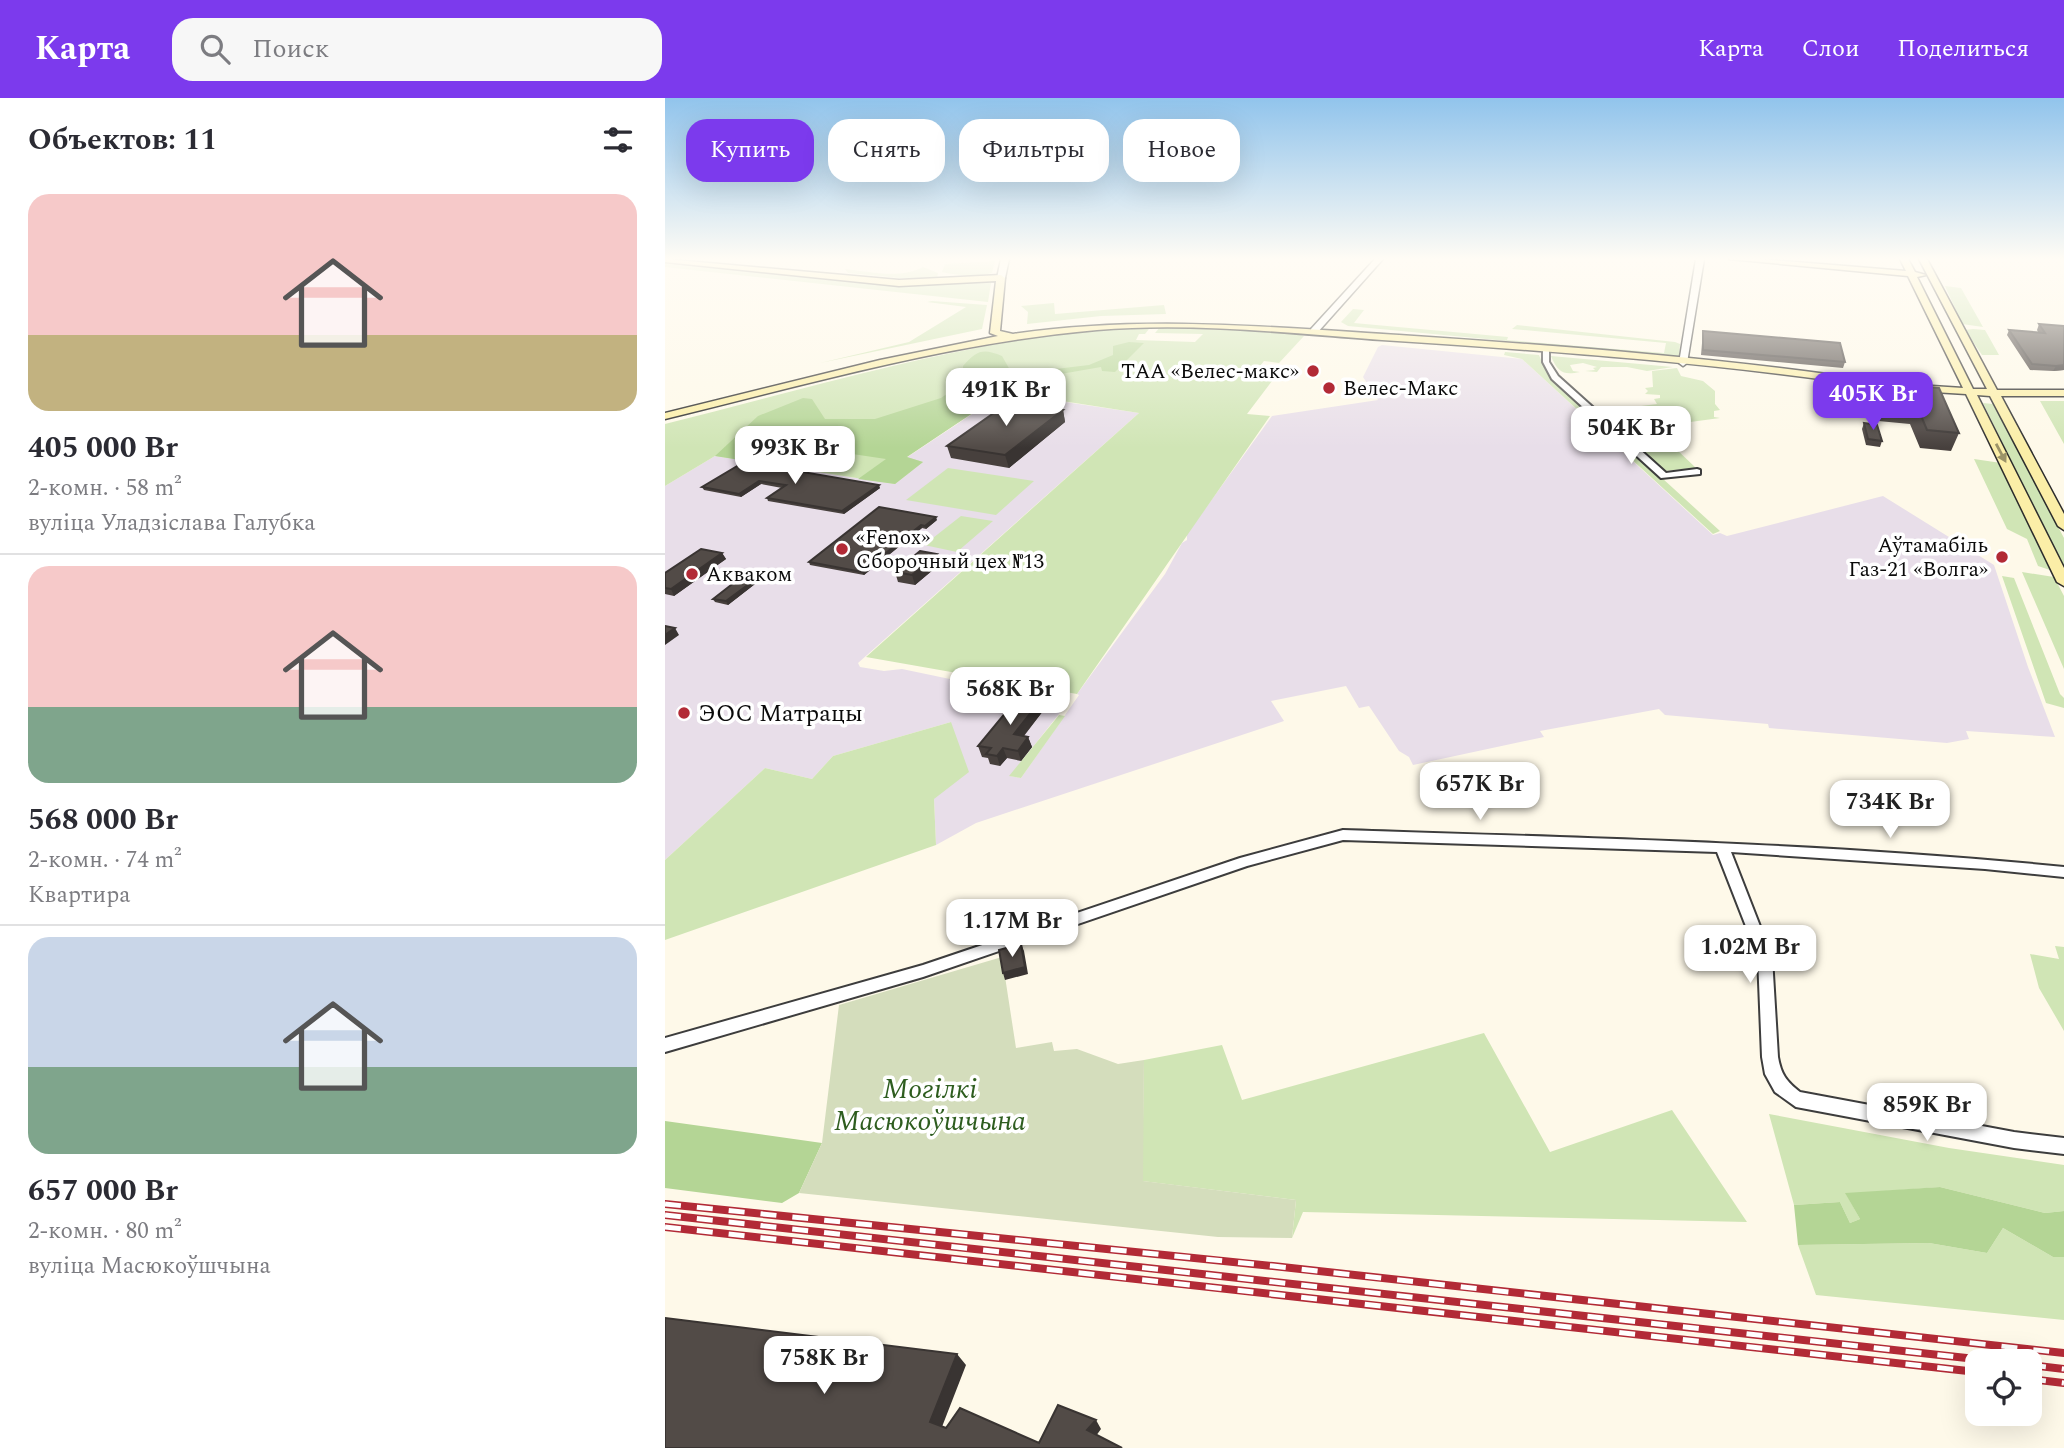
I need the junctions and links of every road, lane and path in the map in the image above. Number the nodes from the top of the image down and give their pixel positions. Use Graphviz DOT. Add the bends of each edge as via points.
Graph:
graph roads {
  1 [pos="996,322"];
  2 [pos="1321,322"];
  3 [pos="1690,322"];
  4 [pos="1935,322"];
  5 [pos="1956,322"];
  6 [pos="1316,328"];
  7 [pos="995,333"];
  8 [pos="1546,350"];
  9 [pos="1683,363"];
  10 [pos="1830,377"];
  11 [pos="1899,380"];
  12 [pos="1911,381"];
  13 [pos="2064,385"];
  14 [pos="1968,388"];
  15 [pos="1992,389"];
  16 [pos="2064,393"];
  17 [pos="665,409"];
  18 [pos="665,416"];
  19 [pos="1697,472"];
  20 [pos="2064,526"];
  21 [pos="2064,582"];
  22 [pos="1722,847"];
  23 [pos="2064,872"];
  24 [pos="665,1045"];
  25 [pos="2064,1146"];
  1 -- 7 [label="main road"];
  2 -- 6 [label="street"];
  3 -- 9 [label="street"];
  4 -- 14 [label="main road"];
  5 -- 15 [label="main road"];
  6 -- 7 [label="main road" via="1154,324"];
  6 -- 8 [label="main road"];
  7 -- 17 [label="main road"];
  7 -- 18 [label="main road"];
  8 -- 9 [label="main road"];
  8 -- 19 [label="street" via="1544,358 1555,377 1664,476"];
  9 -- 10 [label="main road"];
  10 -- 11 [label="main road"];
  10 -- 14 [label="main road"];
  12 -- 14 [label="main road"];
  13 -- 15 [label="main road"];
  14 -- 15 [label="main road"];
  14 -- 21 [label="main road, one-way"];
  15 -- 16 [label="main road"];
  15 -- 20 [label="main road"];
  22 -- 23 [label="street"];
  22 -- 24 [label="street" via="1343,835 1245,862 923,971"];
  22 -- 25 [label="street" via="1765,957 1770,1057 1781,1087 1796,1099"];
}
